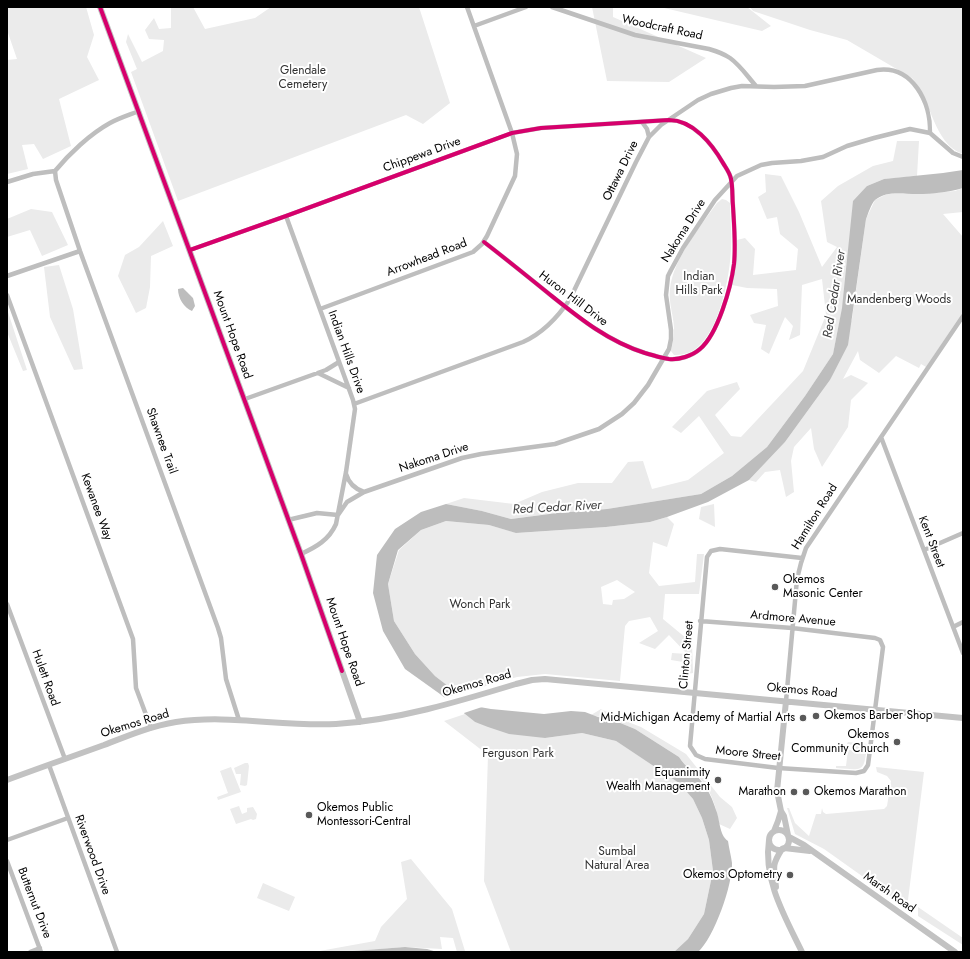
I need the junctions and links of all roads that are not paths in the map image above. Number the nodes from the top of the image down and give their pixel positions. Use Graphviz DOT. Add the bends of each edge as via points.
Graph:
graph roads {
  1 [pos="100,7"];
  2 [pos="467,7"];
  3 [pos="526,7"];
  4 [pos="552,7"];
  5 [pos="474,26"];
  6 [pos="756,86"];
  7 [pos="139,111"];
  8 [pos="669,120"];
  9 [pos="642,122"];
  10 [pos="512,133"];
  11 [pos="930,133"];
  12 [pos="649,137"];
  13 [pos="963,157"];
  14 [pos="55,171"];
  15 [pos="731,181"];
  16 [pos="7,182"];
  17 [pos="286,216"];
  18 [pos="484,242"];
  19 [pos="190,250"];
  20 [pos="80,251"];
  21 [pos="7,276"];
  22 [pos="7,295"];
  23 [pos="565,307"];
  24 [pos="320,309"];
  25 [pos="963,316"];
  26 [pos="664,358"];
  27 [pos="339,362"];
  28 [pos="318,373"];
  29 [pos="349,388"];
  30 [pos="244,399"];
  31 [pos="354,404"];
  32 [pos="881,437"];
  33 [pos="346,472"];
  34 [pos="364,492"];
  35 [pos="338,515"];
  36 [pos="288,520"];
  37 [pos="963,533"];
  38 [pos="924,550"];
  39 [pos="301,554"];
  40 [pos="802,558"];
  41 [pos="7,604"];
  42 [pos="700,621"];
  43 [pos="963,622"];
  44 [pos="953,627"];
  45 [pos="792,628"];
  46 [pos="963,653"];
  47 [pos="694,692"];
  48 [pos="786,701"];
  49 [pos="876,709"];
  50 [pos="963,718"];
  51 [pos="239,720"];
  52 [pos="360,722"];
  53 [pos="151,728"];
  54 [pos="65,759"];
  55 [pos="705,759"];
  56 [pos="49,765"];
  57 [pos="778,768"];
  58 [pos="7,780"];
  59 [pos="781,811"];
  60 [pos="68,818"];
  61 [pos="774,831"];
  62 [pos="788,836"];
  63 [pos="7,840"];
  64 [pos="769,840"];
  65 [pos="783,849"];
  66 [pos="810,851"];
  67 [pos="7,861"];
  68 [pos="776,895"];
  69 [pos="41,950"];
  70 [pos="30,952"];
  71 [pos="117,952"];
  72 [pos="802,952"];
  73 [pos="955,952"];
  1 -- 7 [label="street, Mount Hope Road"];
  2 -- 5 [label="street, Arrowhead Road"];
  3 -- 5 [label="street"];
  4 -- 6 [label="street, Woodcraft Road" via="635,35 717,52 730,58"];
  5 -- 10 [label="street, Arrowhead Road"];
  6 -- 8 [label="street, Ottawa Drive" via="731,88 711,94"];
  6 -- 11 [label="street, Ottawa Drive" via="804,86 877,70 892,71 908,78 916,86 928,110"];
  7 -- 14 [label="street" via="99,130 66,158"];
  7 -- 19 [label="street, Mount Hope Road"];
  8 -- 9 [label="street, Chippewa Drive"];
  8 -- 12 [label="street, Ottawa Drive"];
  8 -- 15 [label="street, Huron Hill Drive" via="685,123 709,141"];
  9 -- 10 [label="street, Chippewa Drive" via="541,128"];
  9 -- 12 [label="street"];
  10 -- 17 [label="street, Chippewa Drive"];
  10 -- 18 [label="street, Arrowhead Road" via="517,154 515,176"];
  11 -- 13 [label="street" via="953,153"];
  11 -- 15 [label="street, Nakoma Drive" via="910,130 886,134 823,156 761,165"];
  12 -- 23 [label="street, Ottawa Drive"];
  14 -- 16 [label="street"];
  14 -- 20 [label="street, Shawnee Trail"];
  15 -- 26 [label="street, Nakoma Drive" via="703,218 668,276 666,295 671,335"];
  15 -- 26 [label="street, Huron Hill Drive" via="734,262 722,312 712,334 700,349 686,357"];
  17 -- 19 [label="street, Chippewa Drive"];
  17 -- 24 [label="street, Indian Hills Drive"];
  18 -- 23 [label="street, Huron Hill Drive"];
  18 -- 24 [label="street, Arrowhead Road" via="473,252"];
  19 -- 30 [label="street, Mount Hope Road"];
  20 -- 21 [label="street"];
  20 -- 51 [label="street, Shawnee Trail" via="218,628 226,679"];
  22 -- 53 [label="street, Kewanee Way" via="131,632 136,688"];
  23 -- 26 [label="street, Huron Hill Drive" via="612,339"];
  23 -- 31 [label="street, Ottawa Drive" via="547,326 524,342"];
  24 -- 27 [label="street, Indian Hills Drive"];
  25 -- 32 [label="street, Hamilton Road"];
  26 -- 34 [label="street, Nakoma Drive" via="634,403 599,429 555,444 462,458"];
  27 -- 28 [label="street"];
  27 -- 29 [label="street, Indian Hills Drive"];
  28 -- 29 [label="street"];
  28 -- 30 [label="street"];
  29 -- 31 [label="street, Indian Hills Drive"];
  30 -- 36 [label="street, Mount Hope Road"];
  31 -- 33 [label="street, Indian Hills Drive" via="355,414"];
  32 -- 38 [label="street, Kent Street"];
  32 -- 40 [label="street, Hamilton Road" via="812,537"];
  33 -- 34 [label="street" via="353,486"];
  33 -- 35 [label="street, Indian Hills Drive"];
  34 -- 35 [label="street, Nakoma Drive" via="347,502"];
  35 -- 36 [label="street" via="317,513"];
  35 -- 39 [label="street, Indian Hills Drive" via="335,528 328,537"];
  36 -- 39 [label="street, Mount Hope Road"];
  37 -- 38 [label="street"];
  38 -- 44 [label="street, Kent Street"];
  39 -- 52 [label="street, Mount Hope Road"];
  40 -- 42 [label="street, Clinton Street" via="715,549 709,554 706,562"];
  40 -- 45 [label="street, Hamilton Road"];
  41 -- 54 [label="street, Hulett Road"];
  42 -- 45 [label="street, Ardmore Avenue"];
  42 -- 47 [label="street, Clinton Street"];
  43 -- 44 [label="street"];
  44 -- 46 [label="street, Kent Street"];
  45 -- 48 [label="street, Hamilton Road"];
  45 -- 49 [label="street, Ardmore Avenue" via="879,639 883,647"];
  47 -- 48 [label="street, Okemos Road"];
  47 -- 52 [label="street, Okemos Road" via="532,680 402,716"];
  47 -- 55 [label="street, Clinton Street" via="690,743 694,753"];
  48 -- 49 [label="street, Okemos Road"];
  48 -- 57 [label="street, Hamilton Road"];
  49 -- 50 [label="street, Okemos Road"];
  49 -- 57 [label="street, Moore Street" via="866,769 848,773"];
  51 -- 52 [label="street, Okemos Road" via="307,724"];
  51 -- 53 [label="street, Okemos Road" via="190,721"];
  53 -- 54 [label="street, Okemos Road"];
  54 -- 56 [label="street, Okemos Road"];
  55 -- 57 [label="street, Moore Street"];
  56 -- 58 [label="street, Okemos Road"];
  56 -- 60 [label="street, Riverwood Drive"];
  57 -- 59 [label="street, Hamilton Road" via="777,791"];
  59 -- 61 [label="street"];
  59 -- 62 [label="street, Hamilton Road"];
  60 -- 63 [label="street"];
  60 -- 71 [label="street, Riverwood Drive"];
  61 -- 62 [label="street" via="782,830"];
  61 -- 64 [label="street"];
  62 -- 65 [label="street" via="789,842"];
  62 -- 66 [label="street, Marsh Road"];
  64 -- 65 [label="street" via="774,848"];
  64 -- 68 [label="street" via="769,872"];
  65 -- 66 [label="street, Marsh Road"];
  65 -- 68 [label="street" via="774,861"];
  66 -- 73 [label="street, Marsh Road"];
  67 -- 69 [label="street, Butternut Drive"];
  68 -- 72 [label="street"];
  69 -- 70 [label="street"];
}
